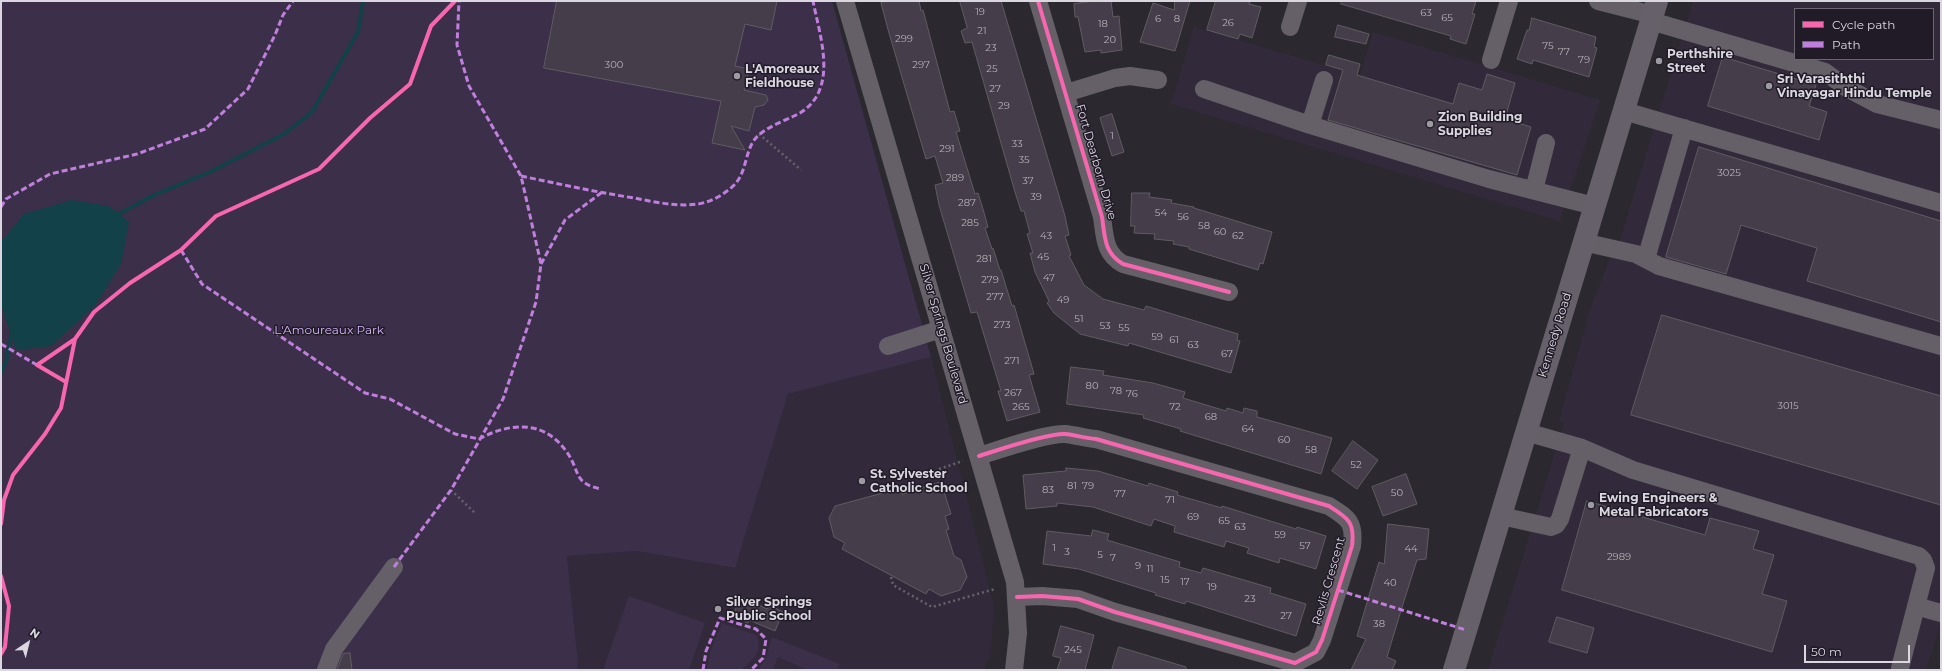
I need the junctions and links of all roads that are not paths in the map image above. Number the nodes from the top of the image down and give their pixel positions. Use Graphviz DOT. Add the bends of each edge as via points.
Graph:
graph roads {
  1 [pos="845,1"];
  2 [pos="1038,1"];
  3 [pos="1298,1"];
  4 [pos="1509,1"];
  5 [pos="1598,1"];
  6 [pos="1654,12"];
  7 [pos="1290,27"];
  8 [pos="1491,60"];
  9 [pos="1158,80"];
  10 [pos="1324,80"];
  11 [pos="1204,89"];
  12 [pos="1066,93"];
  13 [pos="1624,111"];
  14 [pos="1941,120"];
  15 [pos="1310,125"];
  16 [pos="1684,128"];
  17 [pos="1546,143"];
  18 [pos="1534,190"];
  19 [pos="1941,203"];
  20 [pos="1594,206"];
  21 [pos="1583,242"];
  22 [pos="1646,259"];
  23 [pos="1229,292"];
  24 [pos="941,329"];
  25 [pos="888,346"];
  26 [pos="1941,346"];
  27 [pos="1526,432"];
  28 [pos="1582,448"];
  29 [pos="974,458"];
  30 [pos="1501,516"];
  31 [pos="394,567"];
  32 [pos="1017,597"];
  33 [pos="1916,606"];
  34 [pos="1941,613"];
  35 [pos="1900,668"];
  36 [pos="326,670"];
  37 [pos="1014,670"];
  38 [pos="1454,670"];
  1 -- 24 [label="street, Silver Springs Boulevard"];
  2 -- 12 [label="street, Fort Dearborn Drive"];
  3 -- 7 [label="street"];
  4 -- 8 [label="street"];
  5 -- 6 [label="street"];
  6 -- 13 [label="main road, Kennedy Road"];
  6 -- 14 [label="street" via="1825,72 1847,88 1877,104"];
  9 -- 12 [label="street" via="1130,76 1115,78"];
  10 -- 15 [label="street"];
  11 -- 15 [label="street"];
  12 -- 23 [label="street, Fort Dearborn Drive" via="1102,217 1108,250 1114,259 1123,264"];
  13 -- 16 [label="street"];
  13 -- 20 [label="main road, Kennedy Road"];
  15 -- 18 [label="street"];
  16 -- 19 [label="street"];
  16 -- 22 [label="street"];
  17 -- 18 [label="street"];
  18 -- 20 [label="street"];
  20 -- 21 [label="main road, Kennedy Road"];
  21 -- 22 [label="street" via="1636,254"];
  21 -- 27 [label="main road, Kennedy Road"];
  22 -- 26 [label="street" via="1659,266"];
  24 -- 25 [label="street"];
  24 -- 29 [label="street, Silver Springs Boulevard"];
  27 -- 28 [label="street"];
  27 -- 30 [label="main road, Kennedy Road"];
  28 -- 30 [label="street" via="1556,525 1550,527"];
  28 -- 33 [label="street" via="1633,470 1919,556 1926,568"];
  29 -- 32 [label="street, Silver Springs Boulevard" via="1015,582"];
  29 -- 32 [label="street, Revlis Crescent" via="1044,437 1065,434 1080,438 1096,438 1329,506 1343,515 1354,532 1352,546 1322,640 1316,652 1295,663 1115,612 1078,599"];
  30 -- 38 [label="main road, Kennedy Road"];
  31 -- 36 [label="street" via="334,649"];
  32 -- 37 [label="street, Silver Springs Boulevard" via="1018,633"];
  33 -- 34 [label="street"];
  33 -- 35 [label="street"];
}
